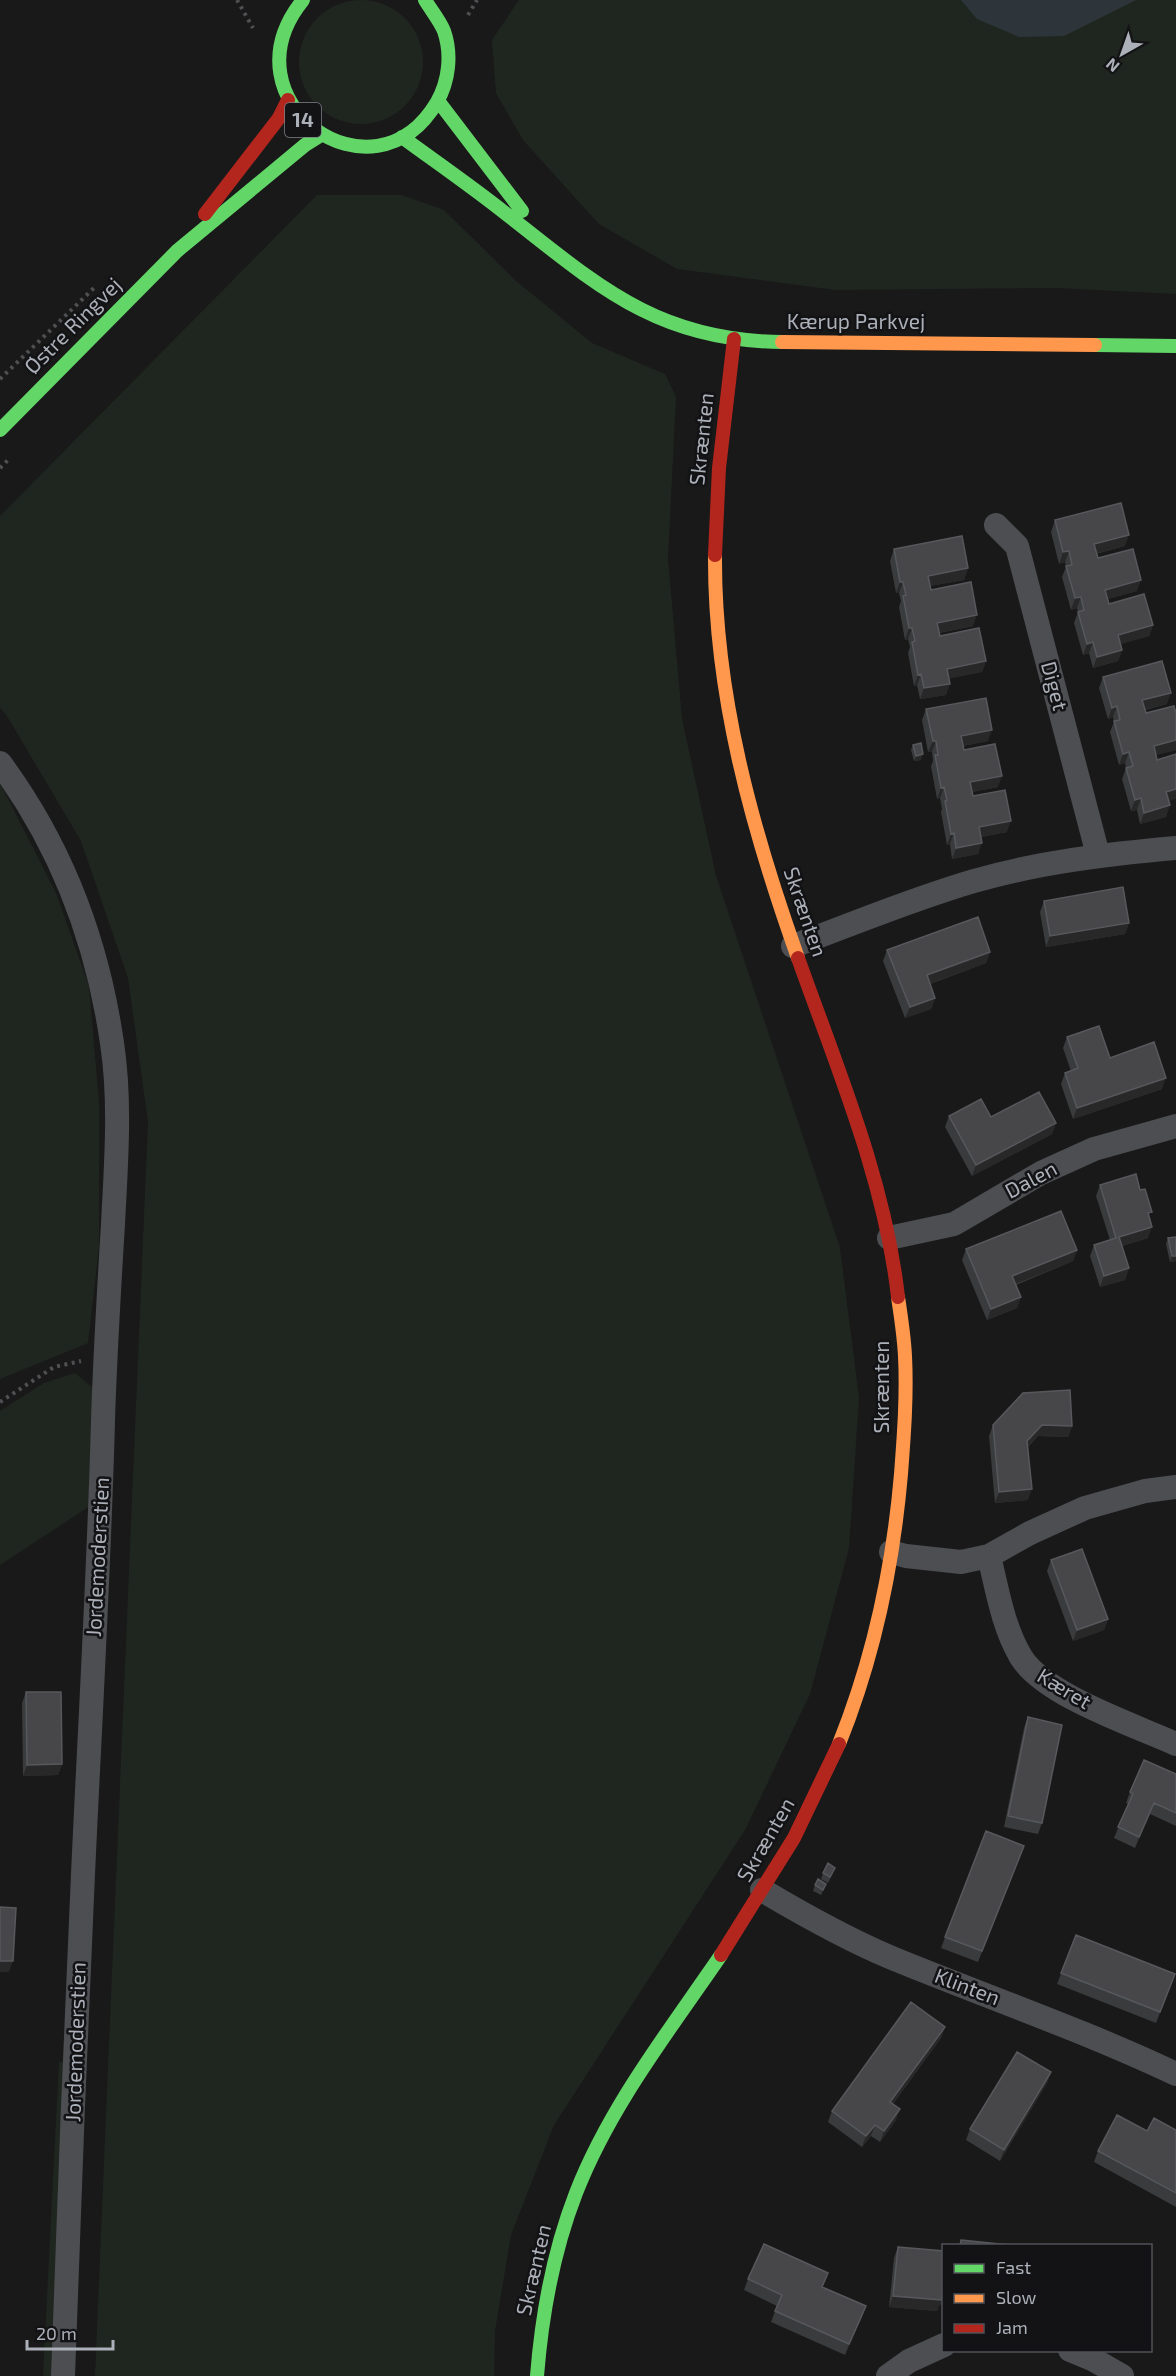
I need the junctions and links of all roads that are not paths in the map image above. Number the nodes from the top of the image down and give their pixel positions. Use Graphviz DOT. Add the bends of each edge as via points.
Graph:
graph roads {
  1 [pos="424,0"];
  2 [pos="301,1"];
  3 [pos="449,10"];
  4 [pos="441,22"];
  5 [pos="288,100"];
  6 [pos="439,102"];
  7 [pos="321,135"];
  8 [pos="402,137"];
  9 [pos="177,251"];
  10 [pos="557,254"];
  11 [pos="734,339"];
  12 [pos="1176,346"];
  13 [pos="0,430"];
  14 [pos="996,525"];
  15 [pos="0,763"];
  16 [pos="1176,848"];
  17 [pos="1098,855"];
  18 [pos="793,946"];
  19 [pos="1176,1126"];
  20 [pos="889,1238"];
  21 [pos="1176,1487"];
  22 [pos="891,1552"];
  23 [pos="989,1556"];
  24 [pos="1176,1744"];
  25 [pos="762,1890"];
  26 [pos="1176,2074"];
  27 [pos="942,2346"];
  28 [pos="1075,2352"];
  29 [pos="63,2376"];
  30 [pos="537,2376"];
  31 [pos="888,2376"];
  32 [pos="1122,2376"];
  1 -- 4 [label="street, 14"];
  2 -- 5 [label="street, 14" via="287,22 279,46 279,71"];
  3 -- 4 [label="street"];
  4 -- 6 [label="street, 14" via="450,62"];
  5 -- 7 [label="street, 14" via="300,118"];
  5 -- 9 [label="street, Østre Ringvej / 14" via="279,118"];
  6 -- 8 [label="street, 14" via="423,122"];
  6 -- 10 [label="street, Kærup Parkvej"];
  7 -- 8 [label="street, 14" via="362,146 376,146"];
  7 -- 9 [label="street, Østre Ringvej / 14"];
  8 -- 10 [label="street, Kærup Parkvej"];
  9 -- 13 [label="street, Østre Ringvej / 14"];
  10 -- 11 [label="street, Kærup Parkvej" via="591,282 637,309 697,331"];
  11 -- 12 [label="street, Kærup Parkvej" via="791,343"];
  11 -- 18 [label="street, Skrænten" via="718,484 716,597 739,762"];
  14 -- 17 [label="street, Diget" via="1017,546"];
  15 -- 29 [label="street, Jordemoderstien" via="62,867 93,947 113,1048 117,1099"];
  16 -- 17 [label="street"];
  17 -- 18 [label="street" via="975,881"];
  18 -- 20 [label="street, Skrænten" via="855,1117"];
  19 -- 20 [label="street, Dalen" via="1094,1149 1041,1173 954,1224"];
  20 -- 22 [label="street, Skrænten" via="903,1331 905,1382 905,1431"];
  21 -- 23 [label="street" via="1145,1491 1085,1508"];
  22 -- 23 [label="street" via="961,1562"];
  22 -- 25 [label="street, Skrænten" via="883,1606 848,1723 794,1840"];
  23 -- 24 [label="street, Kæret" via="1011,1637 1034,1673 1076,1700"];
  25 -- 26 [label="street, Klinten" via="891,1957 1076,2029"];
  25 -- 30 [label="street, Skrænten" via="631,2089 585,2170 556,2260"];
  27 -- 31 [label="street"];
  28 -- 32 [label="street"];
}
